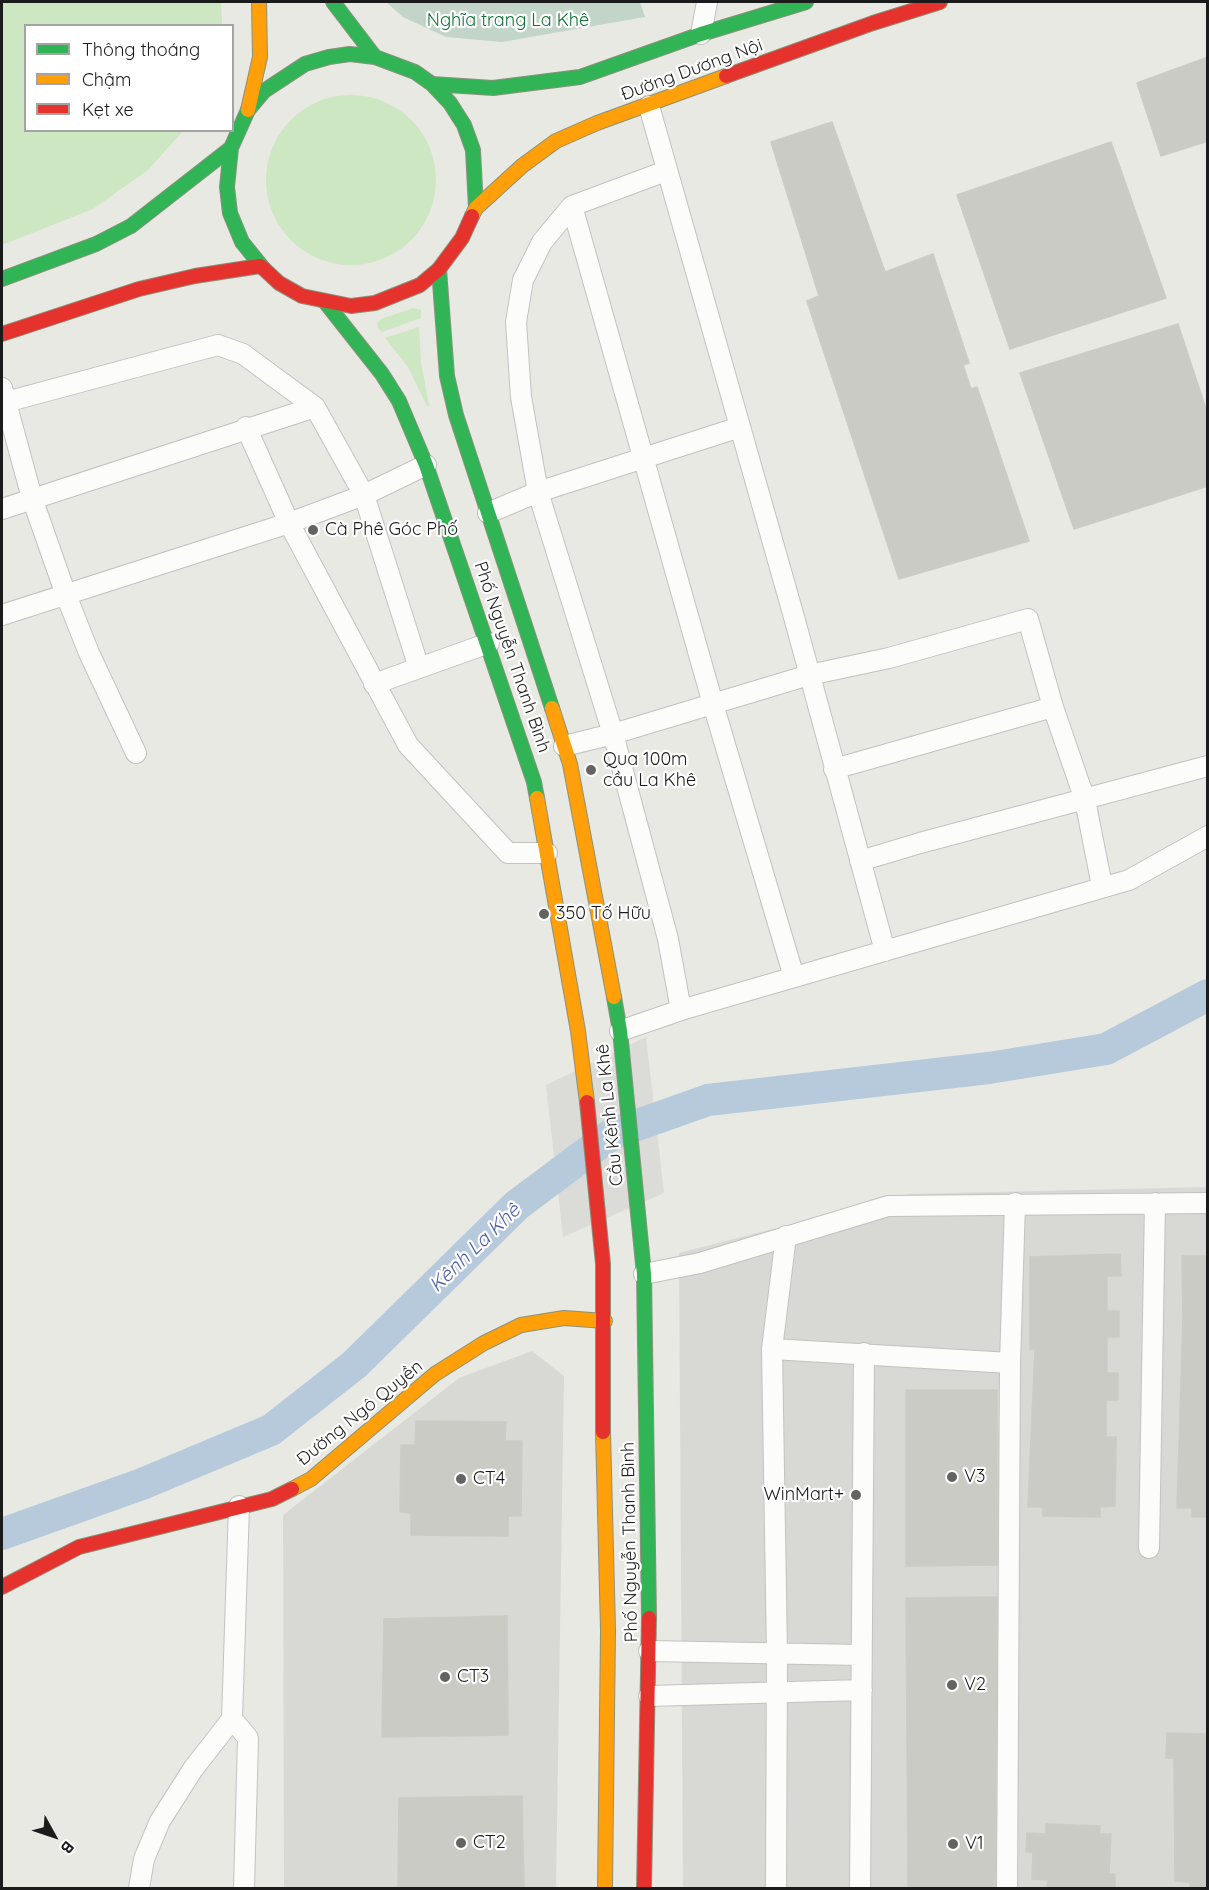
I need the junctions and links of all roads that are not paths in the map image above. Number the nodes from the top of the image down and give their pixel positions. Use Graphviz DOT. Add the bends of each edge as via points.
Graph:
graph roads {
  1 [pos="259,2"];
  2 [pos="333,2"];
  3 [pos="707,2"];
  4 [pos="806,2"];
  5 [pos="940,2"];
  6 [pos="701,34"];
  7 [pos="375,57"];
  8 [pos="432,84"];
  9 [pos="649,106"];
  10 [pos="248,110"];
  11 [pos="231,148"];
  12 [pos="666,171"];
  13 [pos="572,206"];
  14 [pos="476,208"];
  15 [pos="260,266"];
  16 [pos="439,269"];
  17 [pos="2,279"];
  18 [pos="326,303"];
  19 [pos="2,334"];
  20 [pos="3,397"];
  21 [pos="315,407"];
  22 [pos="740,427"];
  23 [pos="246,428"];
  24 [pos="643,457"];
  25 [pos="426,465"];
  26 [pos="538,492"];
  27 [pos="364,495"];
  28 [pos="32,498"];
  29 [pos="2,508"];
  30 [pos="488,513"];
  31 [pos="289,523"];
  32 [pos="66,595"];
  33 [pos="2,615"];
  34 [pos="489,643"];
  35 [pos="419,668"];
  36 [pos="809,675"];
  37 [pos="374,684"];
  38 [pos="713,704"];
  39 [pos="1053,707"];
  40 [pos="613,734"];
  41 [pos="564,746"];
  42 [pos="136,753"];
  43 [pos="1208,766"];
  44 [pos="834,769"];
  45 [pos="1085,800"];
  46 [pos="1208,836"];
  47 [pos="547,853"];
  48 [pos="860,861"];
  49 [pos="1102,886"];
  50 [pos="885,951"];
  51 [pos="794,977"];
  52 [pos="681,1010"];
  53 [pos="620,1031"];
  54 [pos="580,1054"];
  55 [pos="636,1195"];
  56 [pos="1015,1203"];
  57 [pos="1155,1203"];
  58 [pos="1208,1203"];
  59 [pos="599,1205"];
  60 [pos="786,1236"];
  61 [pos="644,1275"];
  62 [pos="605,1321"];
  63 [pos="772,1349"];
  64 [pos="864,1353"];
  65 [pos="1010,1363"];
  66 [pos="239,1506"];
  67 [pos="1149,1548"];
  68 [pos="2,1587"];
  69 [pos="649,1651"];
  70 [pos="777,1653"];
  71 [pos="861,1655"];
  72 [pos="862,1689"];
  73 [pos="776,1690"];
  74 [pos="649,1696"];
  75 [pos="232,1719"];
  76 [pos="139,1888"];
  77 [pos="244,1888"];
  78 [pos="606,1888"];
  79 [pos="644,1888"];
  80 [pos="776,1888"];
  81 [pos="860,1888"];
  82 [pos="1007,1888"];
  1 -- 10 [label="main road" via="260,57"];
  2 -- 7 [label="main road"];
  3 -- 6 [label="street"];
  4 -- 6 [label="main road, Đường Dương Nội"];
  5 -- 9 [label="main road, Đường Dương Nội" via="871,18"];
  6 -- 8 [label="main road, Đường Dương Nội" via="580,77 493,88"];
  7 -- 8 [label="main road"];
  7 -- 10 [label="main road" via="350,54 306,64 264,91"];
  8 -- 14 [label="main road" via="455,110 473,150"];
  9 -- 12 [label="street"];
  9 -- 14 [label="main road, Đường Dương Nội" via="556,141"];
  10 -- 11 [label="main road"];
  11 -- 15 [label="main road" via="227,188 231,213 242,242"];
  11 -- 17 [label="main road" via="131,226 96,244"];
  12 -- 13 [label="street"];
  12 -- 22 [label="street"];
  13 -- 24 [label="street"];
  13 -- 26 [label="street" via="537,251 523,280 516,322 521,397"];
  14 -- 16 [label="main road" via="462,238"];
  15 -- 18 [label="main road" via="302,296"];
  15 -- 19 [label="main road" via="139,289"];
  16 -- 18 [label="main road" via="420,285 375,303"];
  16 -- 30 [label="main road, Phố Nguyễn Thanh Bình" via="447,376"];
  18 -- 25 [label="main road, Phố Nguyễn Thanh Bình" via="399,401"];
  20 -- 21 [label="street" via="218,345 243,354"];
  20 -- 28 [label="street"];
  21 -- 23 [label="street"];
  21 -- 27 [label="street"];
  22 -- 24 [label="street"];
  22 -- 36 [label="street"];
  23 -- 28 [label="street"];
  23 -- 31 [label="street"];
  24 -- 26 [label="street"];
  24 -- 38 [label="street"];
  25 -- 27 [label="street"];
  25 -- 34 [label="main road, Phố Nguyễn Thanh Bình"];
  26 -- 30 [label="street"];
  26 -- 40 [label="street"];
  27 -- 31 [label="street"];
  27 -- 35 [label="street"];
  28 -- 29 [label="street"];
  28 -- 32 [label="street"];
  30 -- 41 [label="main road, Phố Nguyễn Thanh Bình"];
  31 -- 32 [label="street"];
  31 -- 37 [label="street"];
  32 -- 33 [label="street"];
  32 -- 42 [label="street"];
  34 -- 35 [label="street"];
  34 -- 47 [label="main road, Phố Nguyễn Thanh Bình" via="534,782"];
  35 -- 37 [label="street"];
  36 -- 38 [label="street"];
  36 -- 39 [label="street" via="889,658 1028,619"];
  36 -- 44 [label="street"];
  37 -- 47 [label="street" via="408,745 508,854"];
  38 -- 40 [label="street"];
  38 -- 51 [label="street"];
  39 -- 44 [label="street"];
  39 -- 45 [label="street"];
  40 -- 41 [label="street"];
  40 -- 52 [label="street" via="668,939"];
  41 -- 53 [label="main road, Phố Nguyễn Thanh Bình" via="586,842"];
  43 -- 45 [label="street"];
  44 -- 48 [label="street"];
  45 -- 48 [label="street"];
  45 -- 49 [label="street"];
  46 -- 49 [label="street" via="1130,879"];
  47 -- 54 [label="main road, Phố Nguyễn Thanh Bình"];
  48 -- 50 [label="street"];
  49 -- 50 [label="street"];
  50 -- 51 [label="street"];
  51 -- 52 [label="street"];
  52 -- 53 [label="street"];
  53 -- 55 [label="main road, Cầu Kênh La Khê"];
  54 -- 59 [label="main road, Cầu Kênh La Khê"];
  55 -- 61 [label="main road, Phố Nguyễn Thanh Bình"];
  56 -- 57 [label="street"];
  56 -- 60 [label="street" via="888,1206"];
  56 -- 65 [label="street"];
  57 -- 58 [label="street"];
  57 -- 67 [label="street"];
  59 -- 62 [label="main road, Phố Nguyễn Thanh Bình"];
  60 -- 61 [label="street"];
  60 -- 63 [label="street"];
  61 -- 69 [label="main road, Phố Nguyễn Thanh Bình"];
  62 -- 66 [label="main road, Đường Ngô Quyền" via="564,1318 521,1325 484,1343 435,1374 311,1479 272,1499"];
  62 -- 78 [label="main road, Phố Nguyễn Thanh Bình"];
  63 -- 64 [label="street"];
  63 -- 70 [label="street"];
  64 -- 65 [label="street"];
  64 -- 71 [label="street"];
  65 -- 82 [label="street"];
  66 -- 68 [label="main road, Đường Ngô Quyền" via="79,1547"];
  66 -- 75 [label="street"];
  69 -- 70 [label="street"];
  69 -- 74 [label="main road, Phố Nguyễn Thanh Bình"];
  70 -- 71 [label="street"];
  70 -- 73 [label="street"];
  71 -- 72 [label="street"];
  72 -- 73 [label="street"];
  72 -- 81 [label="street"];
  73 -- 74 [label="street"];
  73 -- 80 [label="street"];
  74 -- 79 [label="main road, Phố Nguyễn Thanh Bình"];
  75 -- 76 [label="street" via="160,1821 144,1859"];
  75 -- 77 [label="street" via="248,1738"];
}
